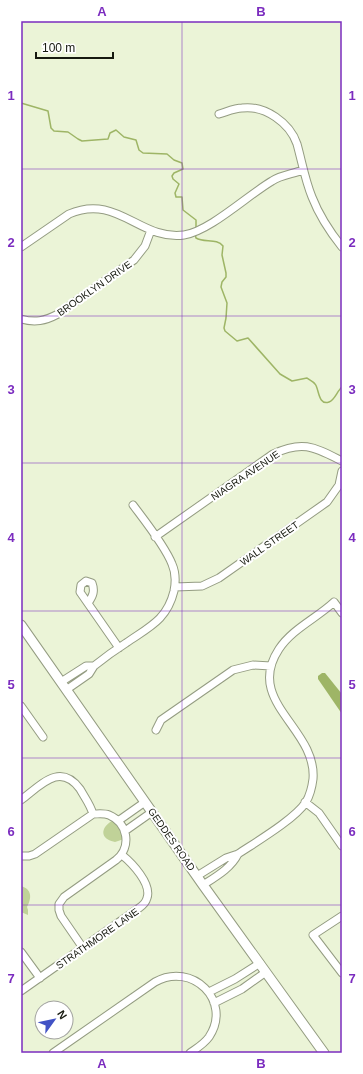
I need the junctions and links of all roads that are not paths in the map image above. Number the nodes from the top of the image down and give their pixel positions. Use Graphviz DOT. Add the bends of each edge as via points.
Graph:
graph roads {
  1 [pos="219,114"];
  2 [pos="303,170"];
  3 [pos="152,230"];
  4 [pos="342,246"];
  5 [pos="21,247"];
  6 [pos="21,319"];
  7 [pos="342,461"];
  8 [pos="342,471"];
  9 [pos="133,505"];
  10 [pos="155,537"];
  11 [pos="175,587"];
  12 [pos="88,602"];
  13 [pos="342,613"];
  14 [pos="21,625"];
  15 [pos="119,648"];
  16 [pos="94,666"];
  17 [pos="271,666"];
  18 [pos="61,682"];
  19 [pos="66,690"];
  20 [pos="21,706"];
  21 [pos="156,730"];
  22 [pos="43,737"];
  23 [pos="21,800"];
  24 [pos="145,802"];
  25 [pos="306,802"];
  26 [pos="152,812"];
  27 [pos="93,814"];
  28 [pos="122,825"];
  29 [pos="342,846"];
  30 [pos="238,854"];
  31 [pos="122,855"];
  32 [pos="21,856"];
  33 [pos="197,876"];
  34 [pos="203,885"];
  35 [pos="342,916"];
  36 [pos="82,948"];
  37 [pos="21,952"];
  38 [pos="260,963"];
  39 [pos="266,972"];
  40 [pos="342,973"];
  41 [pos="40,978"];
  42 [pos="21,991"];
  43 [pos="211,997"];
  44 [pos="53,1053"];
  45 [pos="190,1053"];
  46 [pos="324,1053"];
  1 -- 2 [label="street" via="247,108 274,116 292,134"];
  2 -- 3 [label="street" via="273,180 191,234 172,236"];
  2 -- 4 [label="street" via="316,207"];
  3 -- 5 [label="street" via="112,211 89,208 69,214"];
  3 -- 6 [label="street, BROOKLYN DRIVE" via="145,246 134,260 58,314 37,322"];
  7 -- 10 [label="street, NIAGRA AVENUE" via="306,446 272,454"];
  8 -- 11 [label="street, WALL STREET" via="339,485 327,502 226,574 202,586"];
  9 -- 10 [label="street"];
  10 -- 11 [label="street" via="172,563 176,578"];
  11 -- 15 [label="street" via="169,607 163,616"];
  12 -- 15 [label="street"];
  13 -- 17 [label="street" via="334,602 286,640"];
  14 -- 18 [label="main road, GEDDES ROAD"];
  15 -- 16 [label="street"];
  16 -- 18 [label="street" via="86,666"];
  16 -- 19 [label="street" via="89,674"];
  17 -- 21 [label="street" via="248,666 229,672 161,720"];
  17 -- 25 [label="street" via="270,685 275,699 312,760 313,781"];
  18 -- 19 [label="main road, GEDDES ROAD"];
  19 -- 24 [label="main road, GEDDES ROAD"];
  20 -- 22 [label="street"];
  23 -- 27 [label="street" via="50,779 61,776 76,784 90,804"];
  24 -- 26 [label="main road, GEDDES ROAD"];
  24 -- 28 [label="street"];
  25 -- 29 [label="street" via="320,813"];
  25 -- 30 [label="street" via="294,814"];
  26 -- 28 [label="street"];
  26 -- 33 [label="main road, GEDDES ROAD"];
  27 -- 28 [label="street" via="106,814"];
  27 -- 32 [label="street" via="35,854"];
  28 -- 31 [label="street" via="127,838"];
  30 -- 33 [label="street" via="226,858"];
  30 -- 34 [label="street" via="228,868"];
  31 -- 36 [label="street" via="66,896 59,904 60,916"];
  31 -- 36 [label="street, STRATHMORE LANE" via="131,862 145,882 147,899 139,908"];
  33 -- 34 [label="main road, GEDDES ROAD"];
  34 -- 38 [label="main road, GEDDES ROAD"];
  35 -- 40 [label="street" via="313,935"];
  36 -- 41 [label="street, STRATHMORE LANE"];
  37 -- 41 [label="street"];
  38 -- 39 [label="main road, GEDDES ROAD"];
  38 -- 43 [label="street"];
  39 -- 43 [label="street" via="242,989"];
  39 -- 46 [label="main road, GEDDES ROAD"];
  41 -- 42 [label="street, STRATHMORE LANE"];
  43 -- 44 [label="street" via="198,983 183,976 158,980"];
  43 -- 45 [label="street" via="215,1021 210,1035"];
}
